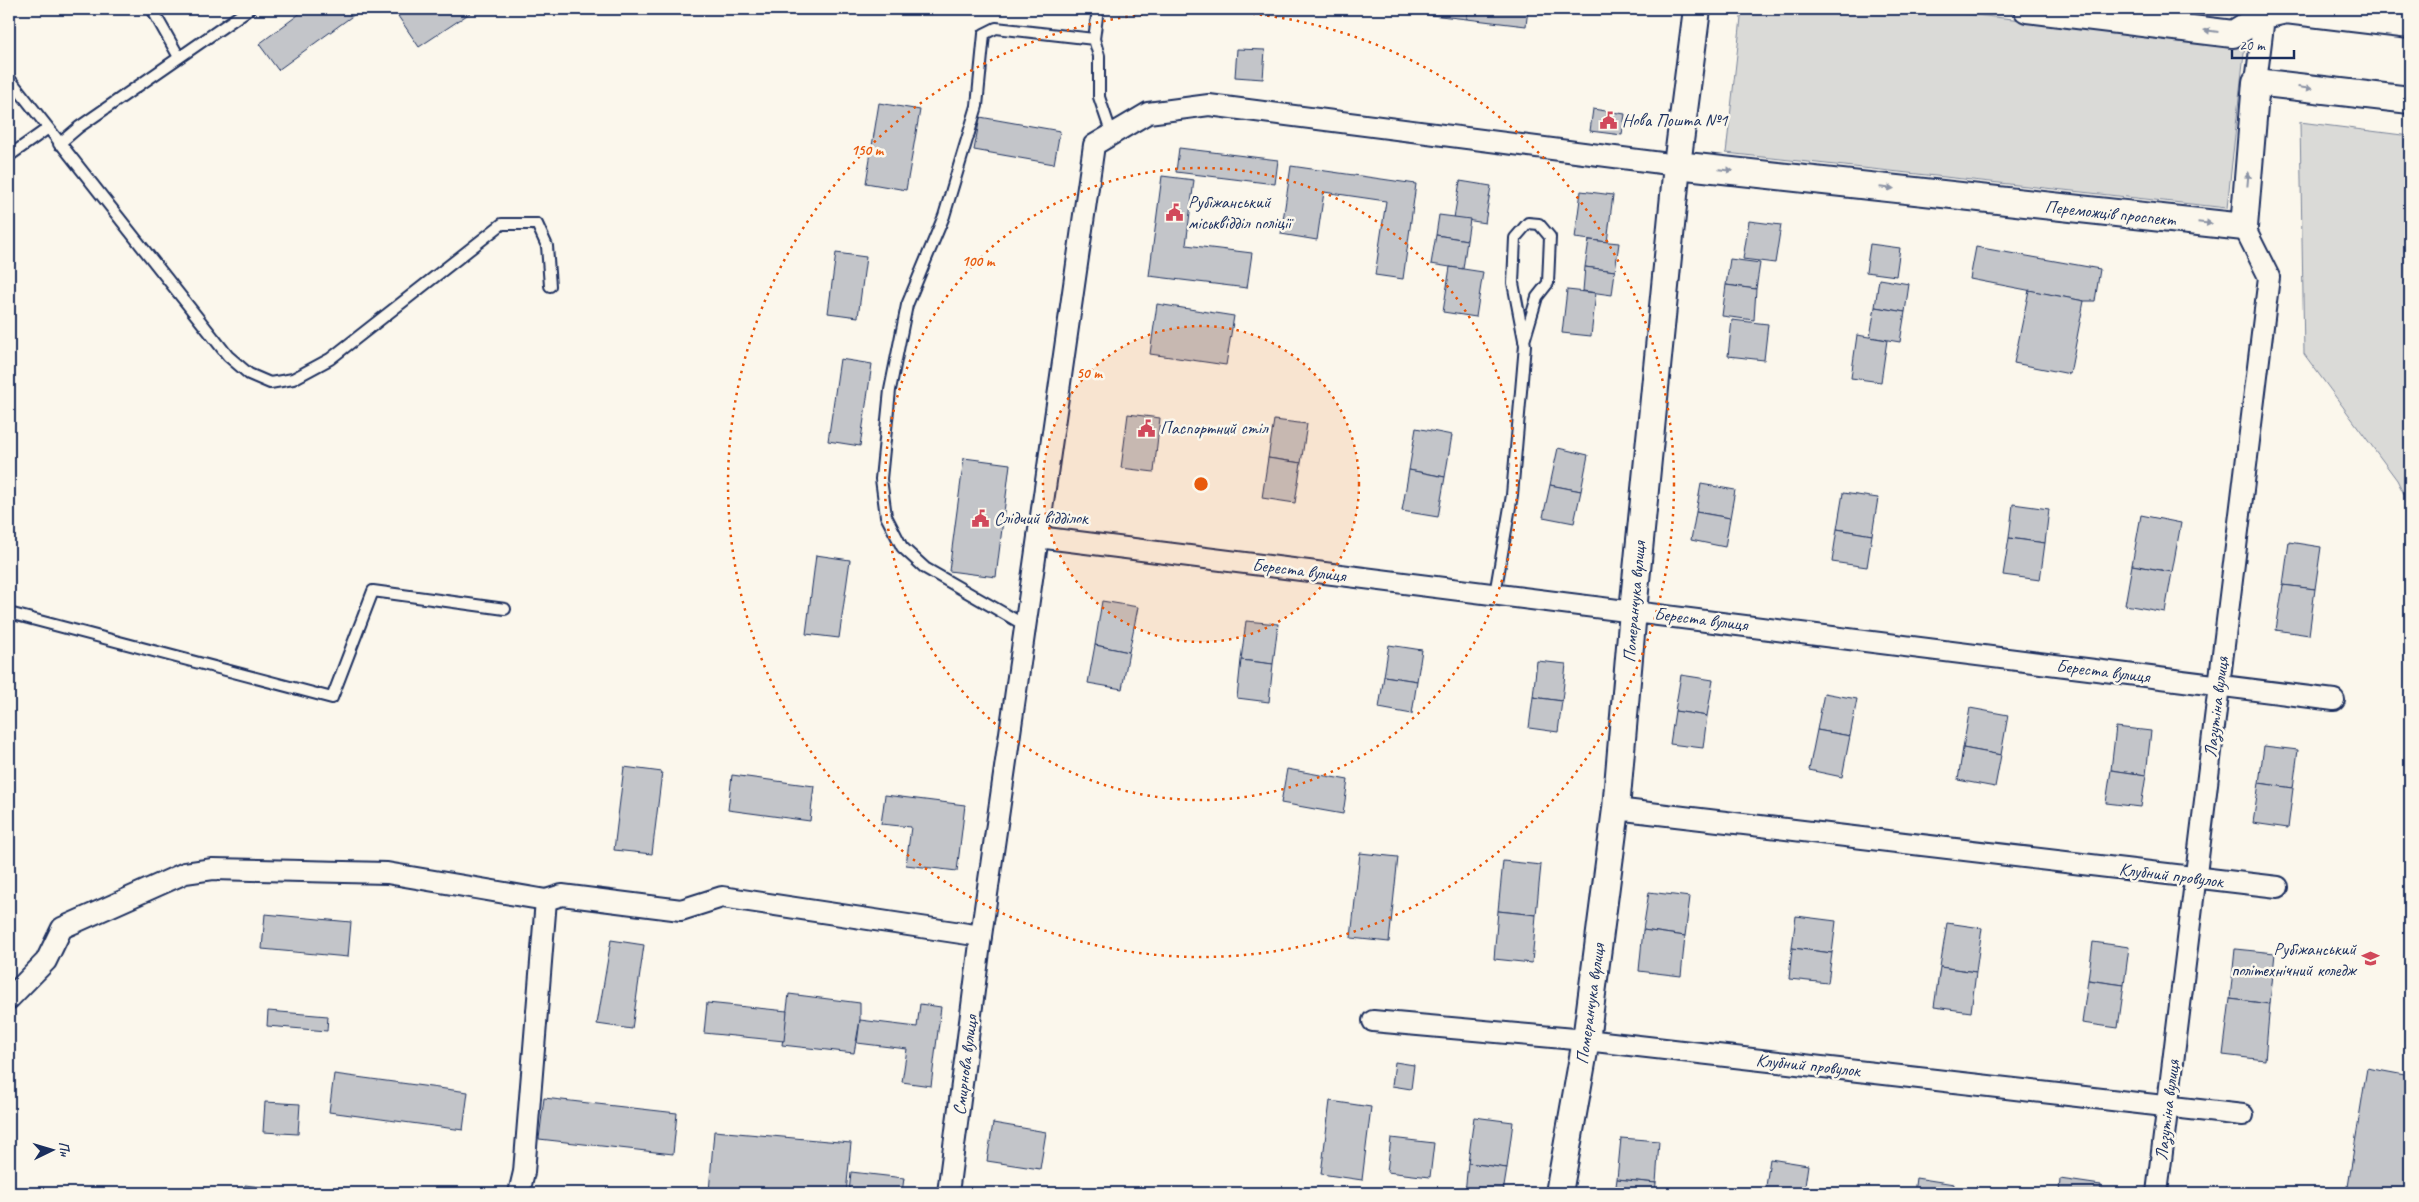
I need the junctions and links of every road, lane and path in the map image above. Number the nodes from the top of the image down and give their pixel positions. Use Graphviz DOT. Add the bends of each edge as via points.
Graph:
graph roads {
  1 [pos="152,9"];
  2 [pos="249,9"];
  3 [pos="1098,9"];
  4 [pos="1697,9"];
  5 [pos="2037,9"];
  6 [pos="2264,12"];
  7 [pos="2410,25"];
  8 [pos="1094,39"];
  9 [pos="179,57"];
  10 [pos="9,78"];
  11 [pos="2256,82"];
  12 [pos="2410,100"];
  13 [pos="47,129"];
  14 [pos="1112,134"];
  15 [pos="59,144"];
  16 [pos="9,156"];
  17 [pos="1677,165"];
  18 [pos="2244,227"];
  19 [pos="550,286"];
  20 [pos="1524,341"];
  21 [pos="1038,537"];
  22 [pos="1495,594"];
  23 [pos="505,609"];
  24 [pos="1633,611"];
  25 [pos="9,613"];
  26 [pos="1026,626"];
  27 [pos="2219,686"];
  28 [pos="2334,700"];
  29 [pos="1616,810"];
  30 [pos="2196,878"];
  31 [pos="2278,887"];
  32 [pos="546,900"];
  33 [pos="981,936"];
  34 [pos="9,999"];
  35 [pos="1373,1021"];
  36 [pos="1586,1040"];
  37 [pos="2168,1105"];
  38 [pos="2243,1114"];
  39 [pos="519,1193"];
  40 [pos="948,1193"];
  41 [pos="1559,1193"];
  42 [pos="2157,1193"];
  1 -- 9 [label="lane"];
  2 -- 9 [label="lane"];
  3 -- 8 [label="lane"];
  4 -- 17 [label="street, Померанчука вулиця"];
  6 -- 5 [label="street, one-way" via="2233,34"];
  6 -- 7 [label="street" via="2286,10"];
  6 -- 11 [label="street"];
  8 -- 14 [label="lane" via="1099,56 1099,96"];
  8 -- 26 [label="lane" via="996,28 984,34 977,106 944,216 907,305 890,390 881,479 886,516 902,547 925,568"];
  9 -- 15 [label="lane"];
  10 -- 13 [label="lane"];
  11 -- 12 [label="street, one-way"];
  18 -- 11 [label="street, one-way"];
  13 -- 15 [label="lane"];
  13 -- 16 [label="lane"];
  14 -- 17 [label="street" via="1148,113 1209,105"];
  14 -- 21 [label="street, Смирнова вулиця" via="1094,145"];
  15 -- 19 [label="lane" via="228,356 249,374 270,383 293,379 330,359 502,224 537,224 547,246"];
  17 -- 18 [label="street, Переможців проспект, one-way"];
  17 -- 24 [label="street, Померанчука вулиця"];
  18 -- 27 [label="street, Лазутіна вулиця" via="2269,277"];
  20 -- 20 [label="lane" via="1513,283 1515,238 1528,223 1539,224 1550,237 1548,282 1537,297"];
  20 -- 22 [label="lane" via="1512,495"];
  21 -- 22 [label="street, Береста вулиця"];
  21 -- 26 [label="street, Смирнова вулиця"];
  22 -- 24 [label="street, Береста вулиця"];
  23 -- 25 [label="lane" via="373,591 332,698"];
  24 -- 27 [label="street, Береста вулиця"];
  24 -- 29 [label="street, Померанчука вулиця"];
  26 -- 33 [label="street, Смирнова вулиця"];
  27 -- 28 [label="street, Береста вулиця"];
  27 -- 30 [label="street, Лазутіна вулиця"];
  29 -- 30 [label="street, Клубний провулок"];
  29 -- 36 [label="street, Померанчука вулиця"];
  30 -- 31 [label="street, Клубний провулок"];
  30 -- 37 [label="street, Лазутіна вулиця"];
  32 -- 33 [label="street" via="562,895 681,910 722,897"];
  32 -- 34 [label="street" via="387,872 213,869 185,873 62,928 46,962"];
  32 -- 39 [label="street" via="524,1172"];
  33 -- 40 [label="street, Смирнова вулиця"];
  35 -- 36 [label="street, Клубний провулок"];
  36 -- 37 [label="street, Клубний провулок"];
  36 -- 41 [label="street, Померанчука вулиця"];
  37 -- 38 [label="street, Клубний провулок"];
  37 -- 42 [label="street, Лазутіна вулиця"];
}
